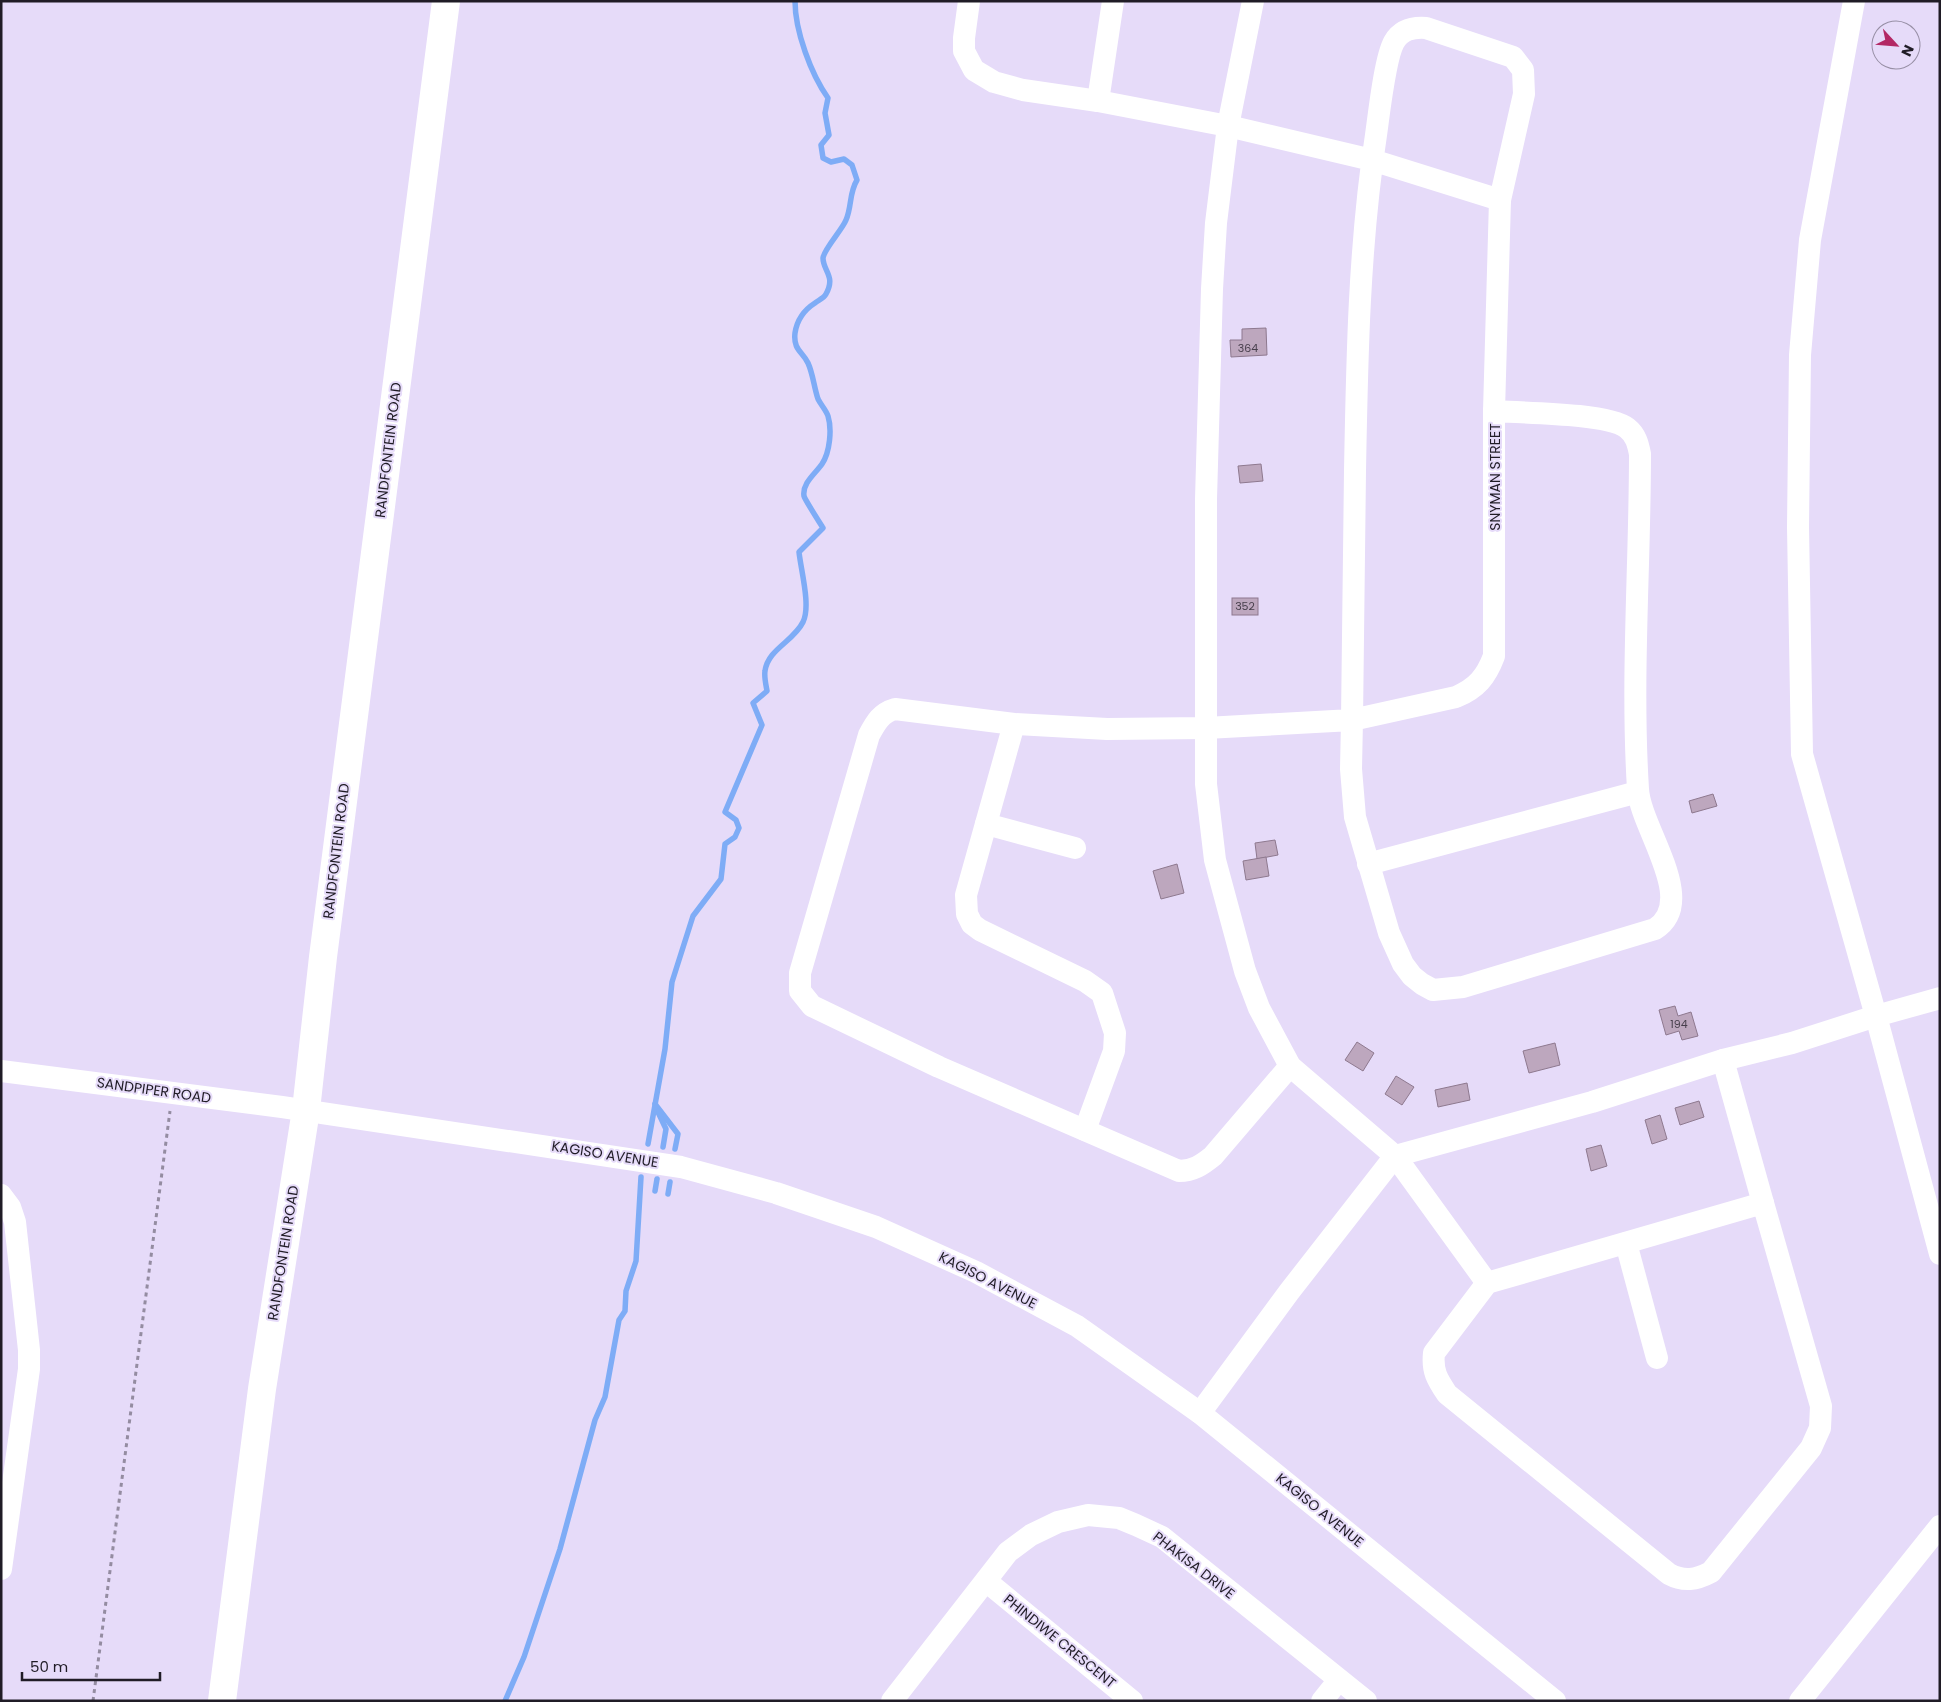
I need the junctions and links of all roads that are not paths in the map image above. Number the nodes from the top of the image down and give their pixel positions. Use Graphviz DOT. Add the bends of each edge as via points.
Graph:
graph roads {
  1 [pos="446,1"];
  2 [pos="969,1"];
  3 [pos="1113,1"];
  4 [pos="1253,1"];
  5 [pos="1854,1"];
  6 [pos="1098,101"];
  7 [pos="1228,126"];
  8 [pos="1372,160"];
  9 [pos="1500,200"];
  10 [pos="1494,411"];
  11 [pos="1352,720"];
  12 [pos="1014,724"];
  13 [pos="1206,728"];
  14 [pos="1638,792"];
  15 [pos="986,824"];
  16 [pos="1075,848"];
  17 [pos="1368,864"];
  18 [pos="1940,998"];
  19 [pos="1876,1016"];
  20 [pos="1723,1060"];
  21 [pos="1290,1066"];
  22 [pos="1,1071"];
  23 [pos="306,1110"];
  24 [pos="1085,1130"];
  25 [pos="1394,1156"];
  26 [pos="1,1195"];
  27 [pos="1763,1203"];
  28 [pos="1626,1242"];
  29 [pos="1940,1254"];
  30 [pos="1487,1283"];
  31 [pos="1657,1358"];
  32 [pos="1200,1413"];
  33 [pos="1940,1526"];
  34 [pos="1,1569"];
  35 [pos="986,1581"];
  36 [pos="1338,1681"];
  37 [pos="903,1696"];
  38 [pos="222,1701"];
  39 [pos="1132,1701"];
  40 [pos="1322,1701"];
  41 [pos="1366,1701"];
  42 [pos="1554,1701"];
  43 [pos="1800,1701"];
  1 -- 23 [label="main road, RANDFONTEIN ROAD"];
  2 -- 6 [label="street" via="964,51 974,70 994,82 1023,90"];
  3 -- 6 [label="street"];
  4 -- 7 [label="street"];
  5 -- 19 [label="street" via="1810,240 1800,354 1799,687 1802,754"];
  6 -- 7 [label="street"];
  7 -- 8 [label="street"];
  7 -- 13 [label="street" via="1216,223 1209,351"];
  8 -- 9 [label="street"];
  8 -- 9 [label="street" via="1393,43 1407,30 1426,28 1513,57 1523,70 1524,94"];
  8 -- 11 [label="street" via="1360,294"];
  9 -- 10 [label="street"];
  10 -- 11 [label="street, SNYMAN STREET" via="1495,645 1489,671 1472,690 1456,697"];
  10 -- 14 [label="street, SNYMAN STREET" via="1603,419 1625,426 1637,438 1640,454 1636,622"];
  11 -- 13 [label="street, SNYMAN STREET"];
  11 -- 17 [label="street" via="1355,817"];
  12 -- 13 [label="street, SNYMAN STREET" via="1107,729"];
  12 -- 15 [label="street"];
  12 -- 24 [label="street, SNYMAN STREET" via="895,709 884,712 869,735 800,973 800,991 821,1012 939,1068"];
  13 -- 21 [label="street" via="1209,824 1228,916 1259,1008"];
  14 -- 17 [label="street"];
  14 -- 17 [label="street, SNYMAN STREET" via="1671,889 1672,906 1668,917 1655,928 1462,987 1433,990 1412,976 1389,933"];
  15 -- 16 [label="street"];
  15 -- 24 [label="street" via="966,895 967,914 972,924 991,937 1085,981 1102,993 1109,1010 1115,1033 1114,1051"];
  18 -- 19 [label="street"];
  19 -- 20 [label="street" via="1792,1043"];
  19 -- 29 [label="street"];
  20 -- 25 [label="street" via="1592,1102"];
  20 -- 27 [label="street"];
  21 -- 24 [label="street, SNYMAN STREET" via="1213,1156 1189,1171 1167,1167"];
  21 -- 25 [label="street"];
  22 -- 23 [label="street, SANDPIPER ROAD"];
  23 -- 32 [label="street, KAGISO AVENUE" via="680,1166 776,1193 876,1227 976,1272 1076,1326"];
  23 -- 38 [label="main road, RANDFONTEIN ROAD" via="262,1389"];
  25 -- 30 [label="street"];
  25 -- 32 [label="street"];
  26 -- 34 [label="street" via="15,1222 29,1350"];
  27 -- 28 [label="street"];
  27 -- 30 [label="street" via="1822,1406 1820,1428 1811,1448 1711,1572 1701,1578 1679,1580 1669,1574 1462,1406 1435,1377 1432,1366 1434,1353"];
  28 -- 30 [label="street"];
  28 -- 31 [label="street"];
  32 -- 42 [label="street, KAGISO AVENUE"];
  33 -- 43 [label="street"];
  35 -- 36 [label="street, PHAKISA DRIVE" via="1008,1552 1031,1535 1058,1522 1088,1515 1119,1518 1162,1537"];
  35 -- 37 [label="street, PHAKISA DRIVE"];
  35 -- 39 [label="street, PHINDIWE CRESCENT"];
  36 -- 40 [label="street"];
  36 -- 41 [label="street, PHAKISA DRIVE"];
}
